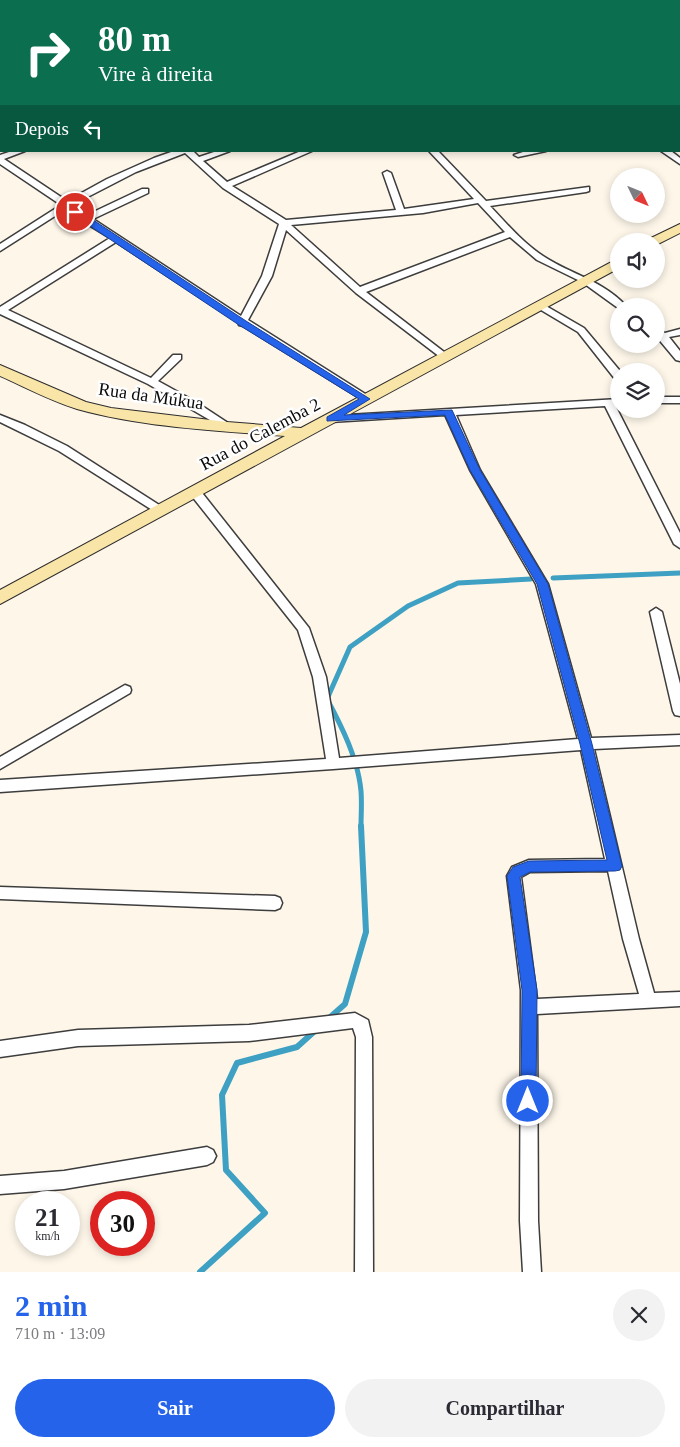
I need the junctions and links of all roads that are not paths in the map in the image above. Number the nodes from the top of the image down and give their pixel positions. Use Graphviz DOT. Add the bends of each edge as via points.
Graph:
graph roads {
  1 [pos="18,152"];
  2 [pos="179,152"];
  3 [pos="189,152"];
  4 [pos="223,152"];
  5 [pos="306,152"];
  6 [pos="435,152"];
  7 [pos="534,152"];
  8 [pos="666,152"];
  9 [pos="518,154"];
  10 [pos="0,159"];
  11 [pos="197,160"];
  12 [pos="680,162"];
  13 [pos="387,173"];
  14 [pos="226,186"];
  15 [pos="586,189"];
  16 [pos="145,191"];
  17 [pos="482,202"];
  18 [pos="66,205"];
  19 [pos="401,212"];
  20 [pos="85,219"];
  21 [pos="284,223"];
  22 [pos="680,228"];
  23 [pos="512,233"];
  24 [pos="665,236"];
  25 [pos="114,239"];
  26 [pos="0,248"];
  27 [pos="610,267"];
  28 [pos="585,280"];
  29 [pos="359,291"];
  30 [pos="610,298"];
  31 [pos="539,305"];
  32 [pos="1,310"];
  33 [pos="242,323"];
  34 [pos="680,332"];
  35 [pos="665,334"];
  36 [pos="665,340"];
  37 [pos="177,357"];
  38 [pos="444,357"];
  39 [pos="680,358"];
  40 [pos="610,365"];
  41 [pos="0,370"];
  42 [pos="152,382"];
  43 [pos="366,399"];
  44 [pos="665,400"];
  45 [pos="680,400"];
  46 [pos="610,402"];
  47 [pos="449,412"];
  48 [pos="0,418"];
  49 [pos="621,418"];
  50 [pos="330,419"];
  51 [pos="227,427"];
  52 [pos="304,433"];
  53 [pos="195,492"];
  54 [pos="161,510"];
  55 [pos="680,544"];
  56 [pos="0,598"];
  57 [pos="656,612"];
  58 [pos="125,690"];
  59 [pos="680,711"];
  60 [pos="680,740"];
  61 [pos="586,744"];
  62 [pos="0,764"];
  63 [pos="333,764"];
  64 [pos="0,786"];
  65 [pos="615,866"];
  66 [pos="0,893"];
  67 [pos="275,903"];
  68 [pos="680,998"];
  69 [pos="648,999"];
  70 [pos="529,1007"];
  71 [pos="0,1049"];
  72 [pos="207,1156"];
  73 [pos="0,1184"];
  74 [pos="364,1272"];
  75 [pos="532,1272"];
  1 -- 10 [label="street"];
  2 -- 18 [label="street" via="115,177"];
  3 -- 11 [label="street"];
  4 -- 11 [label="street"];
  5 -- 14 [label="street"];
  6 -- 17 [label="street"];
  7 -- 9 [label="street"];
  8 -- 12 [label="street"];
  10 -- 18 [label="street"];
  11 -- 14 [label="street"];
  13 -- 19 [label="street"];
  14 -- 21 [label="street"];
  15 -- 17 [label="street"];
  16 -- 20 [label="street"];
  17 -- 19 [label="street"];
  17 -- 23 [label="street"];
  18 -- 20 [label="street"];
  18 -- 26 [label="street"];
  19 -- 21 [label="street"];
  20 -- 25 [label="street"];
  21 -- 29 [label="street"];
  21 -- 33 [label="street" via="267,276"];
  22 -- 24 [label="main road"];
  23 -- 28 [label="street" via="540,258"];
  23 -- 29 [label="street"];
  25 -- 32 [label="street" via="81,257 32,294"];
  25 -- 33 [label="street"];
  27 -- 28 [label="main road, Rua do Calemba 2"];
  28 -- 30 [label="street"];
  28 -- 31 [label="main road, Rua do Calemba 2"];
  29 -- 38 [label="street"];
  31 -- 38 [label="main road, Rua do Calemba 2"];
  31 -- 40 [label="street" via="581,330"];
  32 -- 42 [label="street"];
  33 -- 43 [label="street"];
  34 -- 35 [label="street"];
  36 -- 39 [label="street"];
  37 -- 42 [label="street"];
  38 -- 43 [label="main road, Rua do Calemba 2"];
  41 -- 51 [label="main road, Rua da Múkua" via="80,405 111,413"];
  42 -- 51 [label="street"];
  43 -- 50 [label="main road, Rua do Calemba 2"];
  44 -- 45 [label="street"];
  46 -- 47 [label="street"];
  47 -- 50 [label="street"];
  47 -- 61 [label="street" via="475,470 542,584"];
  48 -- 54 [label="street" via="63,447"];
  49 -- 55 [label="street"];
  50 -- 52 [label="main road, Rua do Calemba 2"];
  51 -- 52 [label="main road, Rua da Múkua"];
  52 -- 53 [label="main road, Rua do Calemba 2"];
  53 -- 54 [label="main road, Rua do Calemba 2"];
  53 -- 63 [label="street" via="302,628 310,643 327,719"];
  54 -- 56 [label="main road, Rua do Calemba 2"];
  57 -- 59 [label="street"];
  58 -- 62 [label="street"];
  60 -- 61 [label="street"];
  61 -- 63 [label="street"];
  61 -- 65 [label="street"];
  63 -- 64 [label="street"];
  65 -- 69 [label="street"];
  65 -- 70 [label="street" via="529,866 517,871 514,876"];
  66 -- 67 [label="street"];
  68 -- 69 [label="street"];
  69 -- 70 [label="street"];
  70 -- 75 [label="street"];
  71 -- 74 [label="street" via="78,1038 248,1033 355,1020 362,1025 364,1037"];
  72 -- 73 [label="street" via="64,1180"];
}
